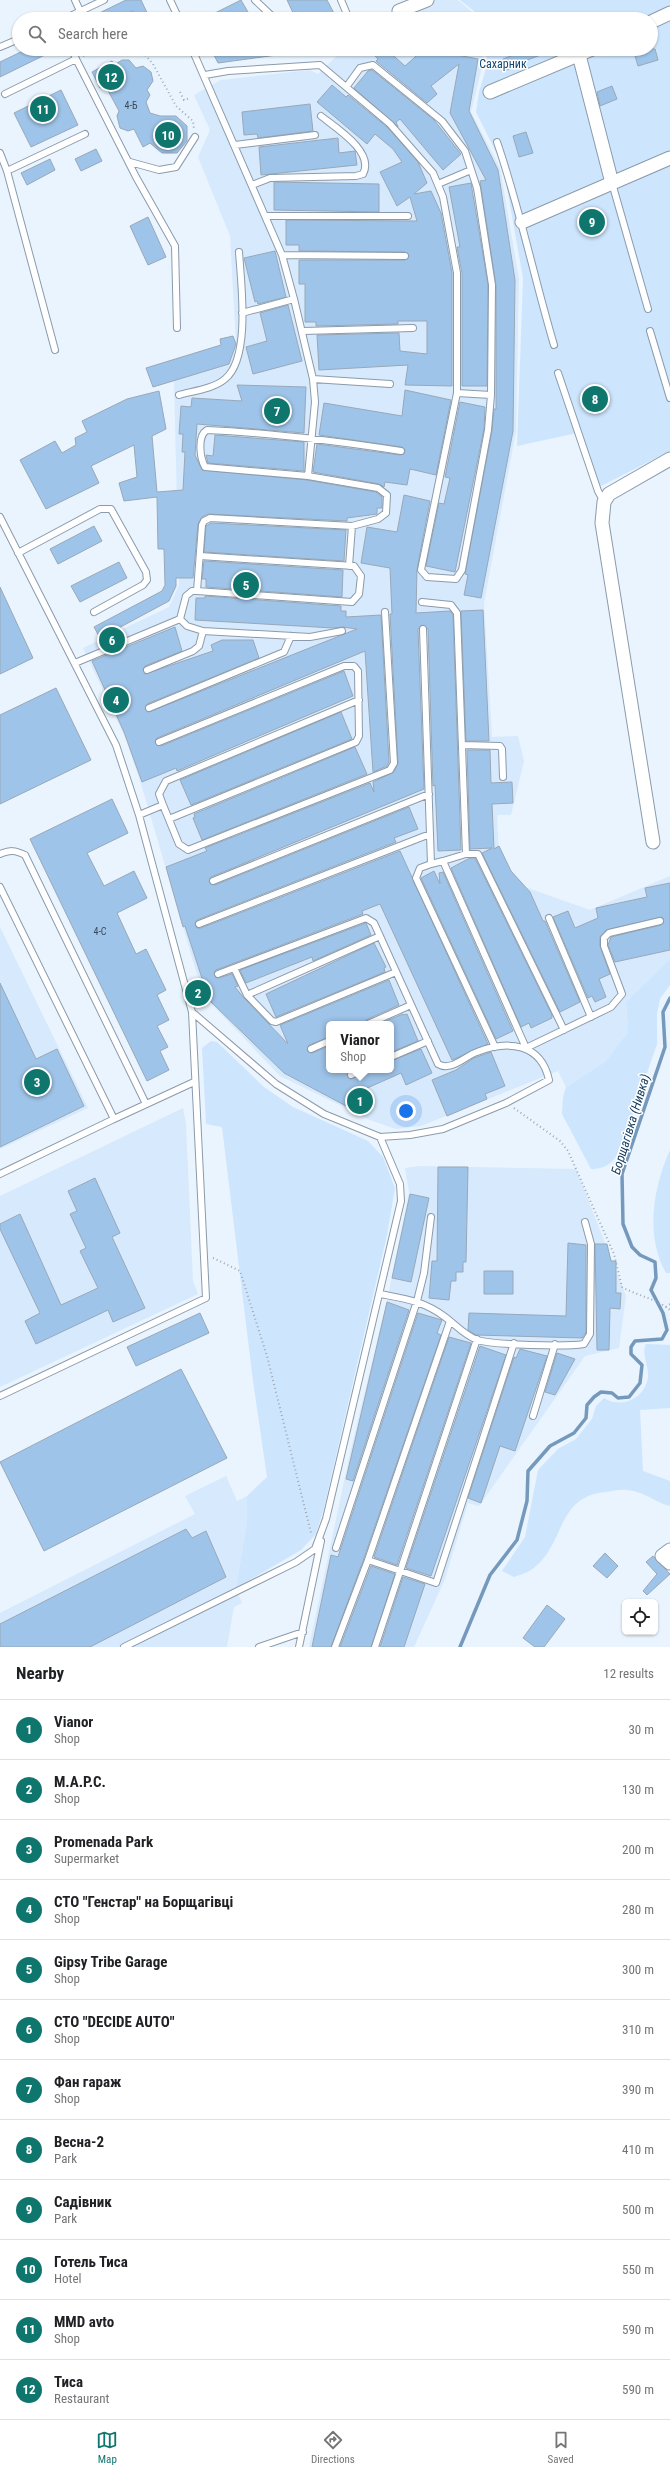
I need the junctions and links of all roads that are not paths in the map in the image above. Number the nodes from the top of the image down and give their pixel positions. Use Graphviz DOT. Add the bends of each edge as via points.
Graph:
graph roads {
  1 [pos="75,0"];
  2 [pos="104,0"];
  3 [pos="170,0"];
  4 [pos="255,0"];
  5 [pos="341,0"];
  6 [pos="427,0"];
  7 [pos="80,11"];
  8 [pos="399,11"];
  9 [pos="176,12"];
  10 [pos="268,12"];
  11 [pos="345,12"];
  12 [pos="670,13"];
  13 [pos="658,19"];
  14 [pos="12,42"];
  15 [pos="0,47"];
  16 [pos="75,56"];
  17 [pos="195,56"];
  18 [pos="577,56"];
  19 [pos="579,56"];
  20 [pos="76,59"];
  21 [pos="205,76"];
  22 [pos="347,86"];
  23 [pos="490,92"];
  24 [pos="5,94"];
  25 [pos="321,116"];
  26 [pos="85,134"];
  27 [pos="315,134"];
  28 [pos="195,137"];
  29 [pos="497,142"];
  30 [pos="235,145"];
  31 [pos="0,153"];
  32 [pos="670,158"];
  33 [pos="130,162"];
  34 [pos="471,170"];
  35 [pos="7,171"];
  36 [pos="612,183"];
  37 [pos="438,184"];
  38 [pos="252,185"];
  39 [pos="266,216"];
  40 [pos="408,216"];
  41 [pos="522,222"];
  42 [pos="239,252"];
  43 [pos="282,255"];
  44 [pos="405,256"];
  45 [pos="294,299"];
  46 [pos="648,310"];
  47 [pos="242,313"];
  48 [pos="177,328"];
  49 [pos="413,328"];
  50 [pos="303,331"];
  51 [pos="650,331"];
  52 [pos="554,345"];
  53 [pos="55,350"];
  54 [pos="558,373"];
  55 [pos="313,379"];
  56 [pos="390,384"];
  57 [pos="457,393"];
  58 [pos="179,395"];
  59 [pos="491,395"];
  60 [pos="670,398"];
  61 [pos="311,437"];
  62 [pos="401,450"];
  63 [pos="670,459"];
  64 [pos="308,476"];
  65 [pos="604,502"];
  66 [pos="0,517"];
  67 [pos="352,526"];
  68 [pos="18,553"];
  69 [pos="200,556"];
  70 [pos="349,566"];
  71 [pos="197,590"];
  72 [pos="422,602"];
  73 [pos="94,612"];
  74 [pos="385,612"];
  75 [pos="180,619"];
  76 [pos="423,629"];
  77 [pos="203,631"];
  78 [pos="342,631"];
  79 [pos="291,636"];
  80 [pos="75,663"];
  81 [pos="147,670"];
  82 [pos="359,700"];
  83 [pos="149,708"];
  84 [pos="159,742"];
  85 [pos="462,745"];
  86 [pos="503,777"];
  87 [pos="429,794"];
  88 [pos="163,805"];
  89 [pos="139,815"];
  90 [pos="169,819"];
  91 [pos="430,834"];
  92 [pos="653,842"];
  93 [pos="0,854"];
  94 [pos="466,854"];
  95 [pos="442,860"];
  96 [pos="431,864"];
  97 [pos="214,881"];
  98 [pos="0,887"];
  99 [pos="549,918"];
  100 [pos="660,921"];
  101 [pos="199,924"];
  102 [pos="380,936"];
  103 [pos="234,968"];
  104 [pos="396,972"];
  105 [pos="218,974"];
  106 [pos="247,995"];
  107 [pos="411,1005"];
  108 [pos="192,1012"];
  109 [pos="591,1017"];
  110 [pos="375,1021"];
  111 [pos="564,1030"];
  112 [pos="428,1041"];
  113 [pos="326,1042"];
  114 [pos="495,1047"];
  115 [pos="526,1048"];
  116 [pos="310,1049"];
  117 [pos="394,1056"];
  118 [pos="355,1073"];
  119 [pos="350,1075"];
  120 [pos="194,1082"];
  121 [pos="146,1104"];
  122 [pos="114,1119"];
  123 [pos="380,1137"];
  124 [pos="0,1174"];
  125 [pos="431,1217"];
  126 [pos="585,1222"];
  127 [pos="380,1294"];
  128 [pos="417,1300"];
  129 [pos="450,1321"];
  130 [pos="477,1340"];
  131 [pos="514,1343"];
  132 [pos="555,1344"];
  133 [pos="0,1396"];
  134 [pos="532,1416"];
  135 [pos="326,1519"];
  136 [pos="336,1548"];
  137 [pos="670,1550"];
  138 [pos="368,1560"];
  139 [pos="670,1563"];
  140 [pos="400,1570"];
  141 [pos="303,1632"];
  142 [pos="124,1647"];
  143 [pos="259,1647"];
  144 [pos="299,1647"];
  145 [pos="335,1647"];
  146 [pos="375,1647"];
  1 -- 7 [label="lane"];
  2 -- 7 [label="lane"];
  3 -- 9 [label="lane"];
  4 -- 10 [label="lane"];
  5 -- 11 [label="lane"];
  6 -- 8 [label="street"];
  12 -- 13 [label="street"];
  14 -- 15 [label="lane"];
  16 -- 20 [label="lane"];
  17 -- 21 [label="lane"];
  18 -- 23 [label="street"];
  19 -- 36 [label="street"];
  20 -- 24 [label="lane"];
  20 -- 33 [label="lane"];
  21 -- 22 [label="lane" via="228,71 320,65"];
  21 -- 30 [label="lane"];
  22 -- 34 [label="lane" via="360,68 373,65 442,121 465,151"];
  22 -- 37 [label="lane" via="390,124 433,174"];
  25 -- 38 [label="lane" via="362,152 366,161 363,174 270,178"];
  26 -- 35 [label="lane"];
  27 -- 30 [label="lane"];
  28 -- 33 [label="lane" via="176,167 159,170"];
  29 -- 41 [label="lane"];
  30 -- 38 [label="lane"];
  31 -- 35 [label="lane"];
  32 -- 36 [label="street"];
  33 -- 48 [label="lane" via="175,246"];
  34 -- 37 [label="lane"];
  34 -- 59 [label="lane" via="477,188 492,285"];
  35 -- 53 [label="lane"];
  36 -- 41 [label="street"];
  36 -- 46 [label="lane"];
  37 -- 57 [label="lane" via="443,197 457,273"];
  38 -- 39 [label="lane"];
  39 -- 40 [label="lane"];
  39 -- 43 [label="lane"];
  41 -- 52 [label="lane" via="532,269"];
  42 -- 47 [label="lane"];
  43 -- 44 [label="lane"];
  43 -- 45 [label="lane"];
  45 -- 47 [label="lane"];
  45 -- 50 [label="lane"];
  47 -- 58 [label="lane" via="242,342 231,374 218,383"];
  49 -- 50 [label="lane"];
  50 -- 55 [label="lane"];
  51 -- 60 [label="lane"];
  54 -- 65 [label="lane"];
  55 -- 56 [label="lane"];
  55 -- 61 [label="lane" via="315,402"];
  57 -- 59 [label="lane"];
  57 -- 59 [label="lane" via="421,570 427,577 456,579 460,575 488,430"];
  61 -- 62 [label="lane"];
  61 -- 64 [label="lane"];
  61 -- 64 [label="lane" via="207,430 200,438 205,467"];
  63 -- 65 [label="street" via="609,494"];
  64 -- 67 [label="lane" via="383,490 387,495 386,513 378,519"];
  65 -- 92 [label="street" via="602,523"];
  66 -- 68 [label="lane"];
  67 -- 69 [label="lane" via="210,518 204,520 202,525"];
  67 -- 70 [label="lane"];
  68 -- 73 [label="lane" via="100,508 111,509 146,572 147,580 143,585"];
  68 -- 80 [label="lane"];
  69 -- 70 [label="lane"];
  69 -- 71 [label="lane"];
  70 -- 71 [label="lane" via="354,566 361,576 359,594 352,602"];
  71 -- 75 [label="lane" via="186,596"];
  72 -- 85 [label="lane" via="451,605 457,614"];
  74 -- 90 [label="lane" via="394,763 390,770 188,850 179,844"];
  75 -- 77 [label="lane" via="187,626"];
  75 -- 80 [label="lane"];
  76 -- 87 [label="lane"];
  77 -- 79 [label="lane"];
  77 -- 81 [label="lane" via="199,646 193,651"];
  78 -- 79 [label="lane" via="310,637"];
  79 -- 83 [label="lane" via="284,652"];
  80 -- 89 [label="lane" via="116,745"];
  82 -- 84 [label="lane" via="358,671 354,666 344,666"];
  82 -- 88 [label="lane" via="166,781 159,794"];
  82 -- 90 [label="lane" via="359,736 356,742"];
  85 -- 86 [label="lane" via="500,746"];
  85 -- 94 [label="lane"];
  87 -- 91 [label="lane"];
  87 -- 97 [label="lane"];
  88 -- 89 [label="lane"];
  88 -- 90 [label="lane"];
  89 -- 108 [label="lane"];
  91 -- 96 [label="lane"];
  91 -- 101 [label="lane"];
  93 -- 121 [label="lane" via="16,850 25,855"];
  94 -- 95 [label="lane"];
  94 -- 111 [label="lane" via="478,854"];
  95 -- 96 [label="lane"];
  95 -- 115 [label="lane"];
  96 -- 114 [label="lane" via="420,868 416,878"];
  98 -- 122 [label="lane"];
  99 -- 109 [label="lane"];
  100 -- 109 [label="lane" via="609,933 604,938 604,946 622,994 611,1007"];
  102 -- 103 [label="lane" via="374,923 366,918"];
  102 -- 104 [label="lane"];
  102 -- 106 [label="lane"];
  103 -- 105 [label="lane"];
  103 -- 106 [label="lane"];
  104 -- 106 [label="lane" via="276,1022"];
  104 -- 107 [label="lane"];
  107 -- 110 [label="lane"];
  107 -- 112 [label="lane"];
  108 -- 120 [label="lane"];
  108 -- 123 [label="lane" via="276,1084 324,1114"];
  109 -- 111 [label="lane"];
  111 -- 115 [label="lane"];
  112 -- 114 [label="lane" via="438,1064 443,1067"];
  112 -- 117 [label="lane"];
  113 -- 116 [label="lane"];
  114 -- 115 [label="lane"];
  115 -- 123 [label="lane" via="542,1059 549,1080 506,1103 443,1129"];
  118 -- 119 [label="lane"];
  120 -- 121 [label="lane"];
  120 -- 133 [label="lane" via="206,1298"];
  121 -- 122 [label="lane"];
  122 -- 124 [label="lane"];
  123 -- 127 [label="lane" via="400,1184 401,1201"];
  125 -- 128 [label="lane" via="424,1273"];
  126 -- 132 [label="lane" via="591,1244 590,1334 584,1344"];
  127 -- 128 [label="lane"];
  127 -- 135 [label="lane"];
  128 -- 129 [label="lane"];
  128 -- 136 [label="lane"];
  129 -- 130 [label="lane" via="461,1332"];
  129 -- 138 [label="lane"];
  130 -- 131 [label="lane"];
  130 -- 140 [label="lane"];
  131 -- 132 [label="lane"];
  131 -- 140 [label="lane" via="436,1583"];
  132 -- 134 [label="lane"];
  135 -- 141 [label="lane"];
  135 -- 142 [label="lane" via="315,1549 296,1562"];
  137 -- 139 [label="street" via="662,1556"];
  138 -- 140 [label="lane"];
  138 -- 145 [label="lane"];
  140 -- 146 [label="lane"];
  141 -- 143 [label="lane"];
  141 -- 144 [label="lane"];
}
